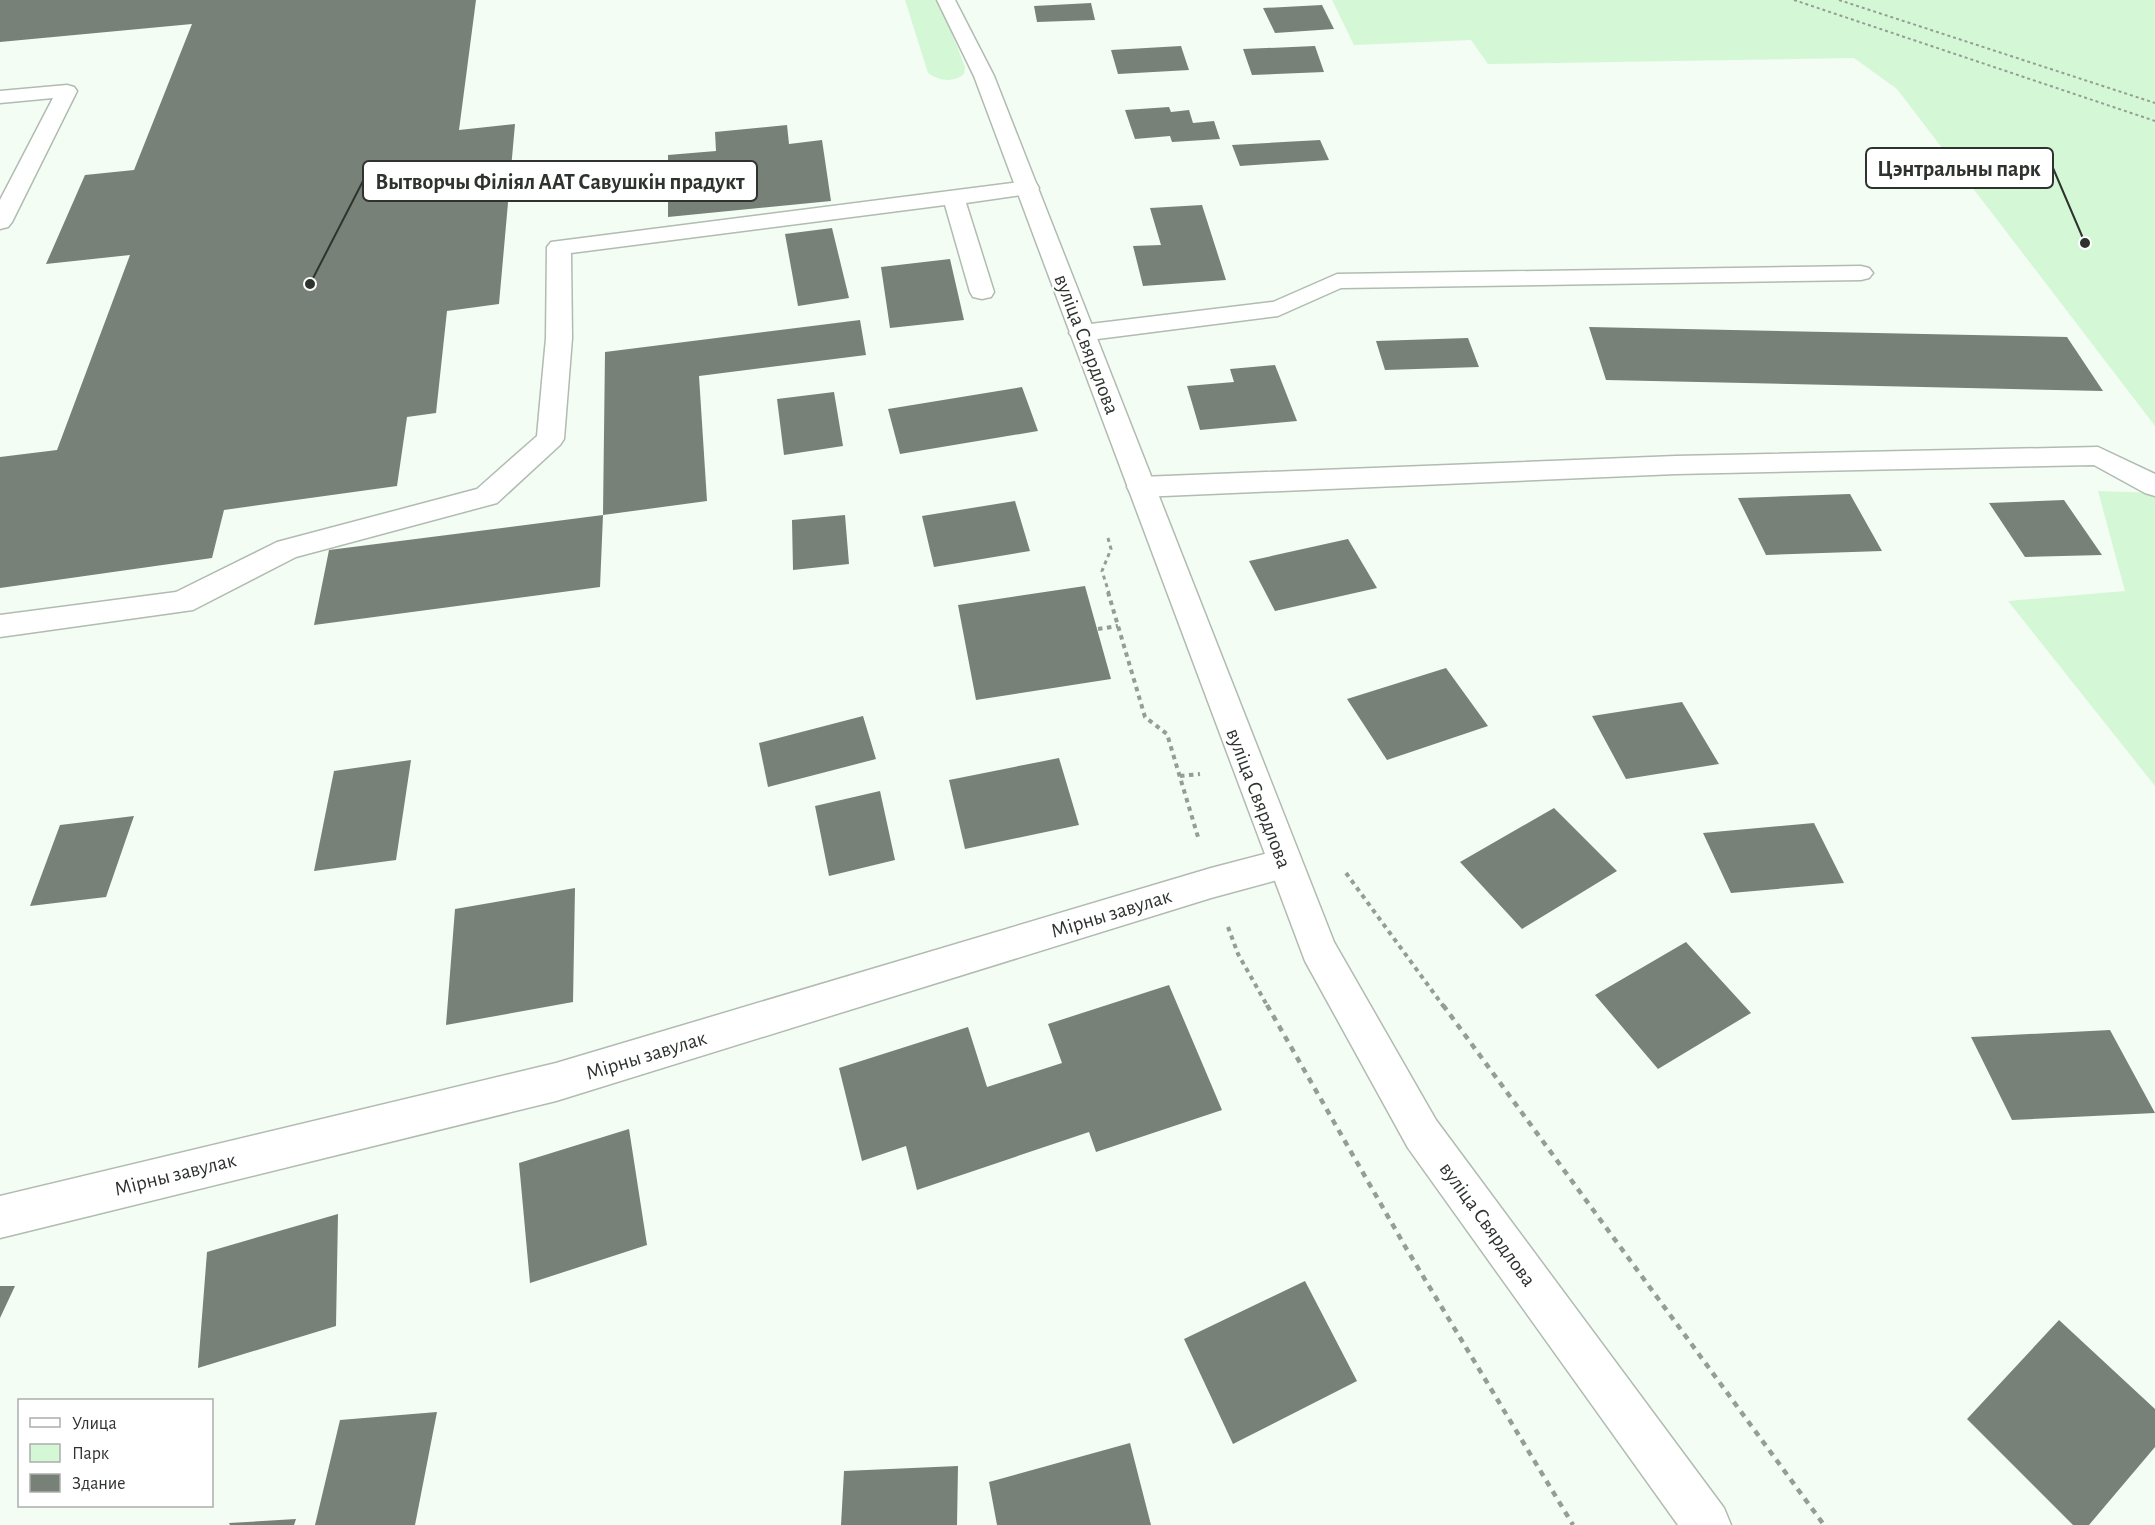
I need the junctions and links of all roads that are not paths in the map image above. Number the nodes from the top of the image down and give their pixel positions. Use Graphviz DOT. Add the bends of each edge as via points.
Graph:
graph roads {
  1 [pos="946,0"];
  2 [pos="0,97"];
  3 [pos="1028,188"];
  4 [pos="954,199"];
  5 [pos="0,222"];
  6 [pos="1861,273"];
  7 [pos="982,292"];
  8 [pos="1082,333"];
  9 [pos="2155,486"];
  10 [pos="1141,487"];
  11 [pos="0,626"];
  12 [pos="1284,864"];
  13 [pos="0,1216"];
  14 [pos="1707,1525"];
  1 -- 3 [label="main road, вуліца Свярдлова" via="984,76"];
  2 -- 5 [label="main road" via="67,91"];
  3 -- 4 [label="main road"];
  3 -- 8 [label="main road, вуліца Свярдлова"];
  4 -- 7 [label="main road"];
  4 -- 11 [label="main road" via="559,247 559,338 550,439 487,496 287,549 182,602"];
  6 -- 8 [label="main road" via="1337,281 1278,309"];
  8 -- 10 [label="main road, вуліца Свярдлова"];
  9 -- 10 [label="main road" via="2098,456 1676,465"];
  10 -- 12 [label="main road, вуліца Свярдлова"];
  12 -- 13 [label="main road, Мірны завулак" via="556,1082"];
  12 -- 14 [label="main road, вуліца Свярдлова" via="1318,949 1422,1134"];
}
